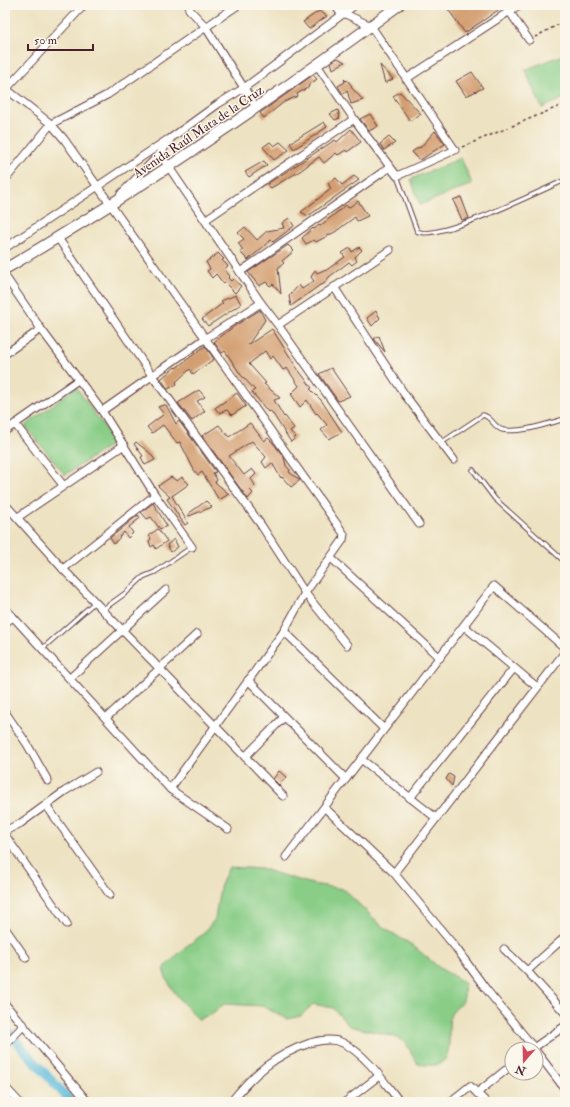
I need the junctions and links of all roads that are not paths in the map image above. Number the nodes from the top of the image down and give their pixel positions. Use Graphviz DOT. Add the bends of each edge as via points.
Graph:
graph roads {
  1 [pos="84,5"];
  2 [pos="238,5"];
  3 [pos="335,5"];
  4 [pos="354,5"];
  5 [pos="399,5"];
  6 [pos="505,5"];
  7 [pos="519,5"];
  8 [pos="189,9"];
  9 [pos="509,12"];
  10 [pos="345,14"];
  11 [pos="205,26"];
  12 [pos="371,26"];
  13 [pos="529,40"];
  14 [pos="316,65"];
  15 [pos="406,79"];
  16 [pos="5,88"];
  17 [pos="244,88"];
  18 [pos="256,107"];
  19 [pos="354,120"];
  20 [pos="51,124"];
  21 [pos="171,138"];
  22 [pos="160,154"];
  23 [pos="390,167"];
  24 [pos="169,168"];
  25 [pos="397,176"];
  26 [pos="6,177"];
  27 [pos="565,180"];
  28 [pos="97,187"];
  29 [pos="110,206"];
  30 [pos="205,220"];
  31 [pos="58,238"];
  32 [pos="5,248"];
  33 [pos="390,250"];
  34 [pos="5,269"];
  35 [pos="240,272"];
  36 [pos="5,276"];
  37 [pos="334,287"];
  38 [pos="261,303"];
  39 [pos="278,325"];
  40 [pos="41,329"];
  41 [pos="206,338"];
  42 [pos="5,354"];
  43 [pos="153,377"];
  44 [pos="78,380"];
  45 [pos="102,411"];
  46 [pos="565,419"];
  47 [pos="15,424"];
  48 [pos="5,431"];
  49 [pos="441,443"];
  50 [pos="124,445"];
  51 [pos="454,460"];
  52 [pos="474,470"];
  53 [pos="63,485"];
  54 [pos="156,495"];
  55 [pos="5,504"];
  56 [pos="18,517"];
  57 [pos="419,524"];
  58 [pos="192,547"];
  59 [pos="331,558"];
  60 [pos="565,562"];
  61 [pos="62,569"];
  62 [pos="166,590"];
  63 [pos="305,593"];
  64 [pos="95,602"];
  65 [pos="5,608"];
  66 [pos="102,610"];
  67 [pos="13,617"];
  68 [pos="5,623"];
  69 [pos="464,626"];
  70 [pos="121,629"];
  71 [pos="284,631"];
  72 [pos="198,634"];
  73 [pos="347,646"];
  74 [pos="43,648"];
  75 [pos="565,648"];
  76 [pos="565,652"];
  77 [pos="440,658"];
  78 [pos="514,668"];
  79 [pos="159,669"];
  80 [pos="70,678"];
  81 [pos="248,680"];
  82 [pos="537,687"];
  83 [pos="5,712"];
  84 [pos="284,717"];
  85 [pos="106,718"];
  86 [pos="214,726"];
  87 [pos="383,728"];
  88 [pos="245,757"];
  89 [pos="361,759"];
  90 [pos="96,772"];
  91 [pos="346,779"];
  92 [pos="48,781"];
  93 [pos="170,789"];
  94 [pos="284,796"];
  95 [pos="410,798"];
  96 [pos="46,805"];
  97 [pos="325,808"];
  98 [pos="436,818"];
  99 [pos="228,829"];
  100 [pos="5,831"];
  101 [pos="5,835"];
  102 [pos="286,857"];
  103 [pos="394,873"];
  104 [pos="110,895"];
  105 [pos="67,924"];
  106 [pos="5,928"];
  107 [pos="565,937"];
  108 [pos="504,949"];
  109 [pos="26,958"];
  110 [pos="527,971"];
  111 [pos="5,1004"];
  112 [pos="565,1013"];
  113 [pos="24,1025"];
  114 [pos="565,1026"];
  115 [pos="528,1041"];
  116 [pos="544,1042"];
  117 [pos="5,1045"];
  118 [pos="544,1062"];
  119 [pos="504,1071"];
  120 [pos="379,1076"];
  121 [pos="5,1087"];
  122 [pos="565,1089"];
  123 [pos="477,1093"];
  124 [pos="19,1102"];
  125 [pos="88,1102"];
  126 [pos="231,1102"];
  127 [pos="345,1102"];
  128 [pos="400,1102"];
  129 [pos="450,1102"];
  130 [pos="486,1102"];
  1 -- 16 [label="street"];
  2 -- 11 [label="street"];
  3 -- 10 [label="street"];
  4 -- 10 [label="street"];
  5 -- 12 [label="street, Avenida Raúl Mata de la Cruz"];
  6 -- 9 [label="street"];
  7 -- 9 [label="street"];
  8 -- 11 [label="street"];
  9 -- 13 [label="street"];
  9 -- 15 [label="street"];
  10 -- 12 [label="street"];
  10 -- 17 [label="street"];
  11 -- 17 [label="street"];
  11 -- 20 [label="street" via="107,95"];
  12 -- 14 [label="street, Avenida Raúl Mata de la Cruz"];
  12 -- 15 [label="street"];
  14 -- 18 [label="street, Avenida Raúl Mata de la Cruz"];
  14 -- 19 [label="street"];
  15 -- 25 [label="street" via="455,150"];
  16 -- 20 [label="street"];
  17 -- 18 [label="street"];
  17 -- 21 [label="street"];
  18 -- 24 [label="street, Avenida Raúl Mata de la Cruz"];
  19 -- 23 [label="street"];
  19 -- 30 [label="street"];
  20 -- 26 [label="street"];
  20 -- 28 [label="street"];
  21 -- 22 [label="street"];
  21 -- 28 [label="street"];
  22 -- 24 [label="street"];
  22 -- 29 [label="street"];
  23 -- 25 [label="street"];
  23 -- 35 [label="street"];
  24 -- 29 [label="street, Avenida Raúl Mata de la Cruz"];
  24 -- 30 [label="street"];
  25 -- 27 [label="lane" via="417,231 427,234 461,225"];
  28 -- 29 [label="street"];
  28 -- 32 [label="street"];
  29 -- 31 [label="street, Avenida Raúl Mata de la Cruz"];
  29 -- 41 [label="street"];
  30 -- 35 [label="street"];
  31 -- 34 [label="street, Avenida Raúl Mata de la Cruz"];
  31 -- 43 [label="street"];
  33 -- 37 [label="street"];
  35 -- 38 [label="street"];
  36 -- 40 [label="street"];
  37 -- 39 [label="street"];
  37 -- 49 [label="street" via="405,395"];
  38 -- 39 [label="street"];
  38 -- 41 [label="street"];
  39 -- 57 [label="street"];
  40 -- 42 [label="street"];
  40 -- 44 [label="street"];
  41 -- 43 [label="street"];
  41 -- 59 [label="street" via="342,528 343,540"];
  43 -- 45 [label="street"];
  43 -- 63 [label="street" via="261,525"];
  44 -- 45 [label="street"];
  44 -- 47 [label="street"];
  45 -- 50 [label="street"];
  46 -- 49 [label="lane" via="532,428 503,430 488,417 483,416"];
  47 -- 48 [label="street"];
  47 -- 53 [label="street"];
  49 -- 51 [label="street"];
  50 -- 53 [label="street"];
  50 -- 54 [label="street"];
  52 -- 60 [label="lane" via="495,499"];
  53 -- 56 [label="street"];
  54 -- 58 [label="street"];
  54 -- 61 [label="street"];
  55 -- 56 [label="street"];
  56 -- 61 [label="street"];
  58 -- 66 [label="lane" via="155,572 143,577"];
  59 -- 63 [label="street"];
  59 -- 77 [label="street"];
  61 -- 64 [label="street"];
  62 -- 70 [label="street"];
  63 -- 71 [label="street"];
  63 -- 73 [label="street"];
  64 -- 66 [label="street"];
  64 -- 74 [label="lane"];
  65 -- 67 [label="street"];
  66 -- 70 [label="street"];
  67 -- 68 [label="street"];
  67 -- 74 [label="street"];
  69 -- 75 [label="street" via="494,586"];
  69 -- 77 [label="street"];
  69 -- 78 [label="street"];
  70 -- 79 [label="street"];
  70 -- 80 [label="street"];
  71 -- 81 [label="street"];
  71 -- 87 [label="street"];
  72 -- 79 [label="street"];
  74 -- 80 [label="street"];
  76 -- 82 [label="street"];
  77 -- 87 [label="street"];
  78 -- 82 [label="street"];
  78 -- 95 [label="street"];
  79 -- 85 [label="street"];
  79 -- 86 [label="street"];
  80 -- 85 [label="street"];
  81 -- 84 [label="street"];
  81 -- 86 [label="street"];
  82 -- 98 [label="street"];
  83 -- 92 [label="street"];
  84 -- 88 [label="street"];
  84 -- 91 [label="street"];
  85 -- 93 [label="street"];
  86 -- 88 [label="street"];
  86 -- 93 [label="street"];
  87 -- 89 [label="street"];
  88 -- 94 [label="street"];
  89 -- 91 [label="street"];
  89 -- 95 [label="street"];
  90 -- 96 [label="street"];
  91 -- 97 [label="street"];
  93 -- 99 [label="street"];
  95 -- 98 [label="street"];
  96 -- 100 [label="street"];
  96 -- 104 [label="street"];
  97 -- 102 [label="street"];
  97 -- 103 [label="street"];
  98 -- 103 [label="street"];
  101 -- 105 [label="street"];
  103 -- 115 [label="street"];
  106 -- 109 [label="street"];
  107 -- 110 [label="street"];
  108 -- 110 [label="street"];
  110 -- 112 [label="street"];
  111 -- 113 [label="street"];
  113 -- 117 [label="street"];
  113 -- 125 [label="street"];
  114 -- 116 [label="street"];
  118 -- 122 [label="street"];
  119 -- 123 [label="street"];
  120 -- 126 [label="street" via="361,1055 342,1042 316,1042 286,1052 270,1062 255,1074"];
  120 -- 127 [label="street"];
  120 -- 128 [label="street"];
  121 -- 124 [label="street"];
  123 -- 129 [label="street" via="470,1086"];
  123 -- 130 [label="street"];
}
